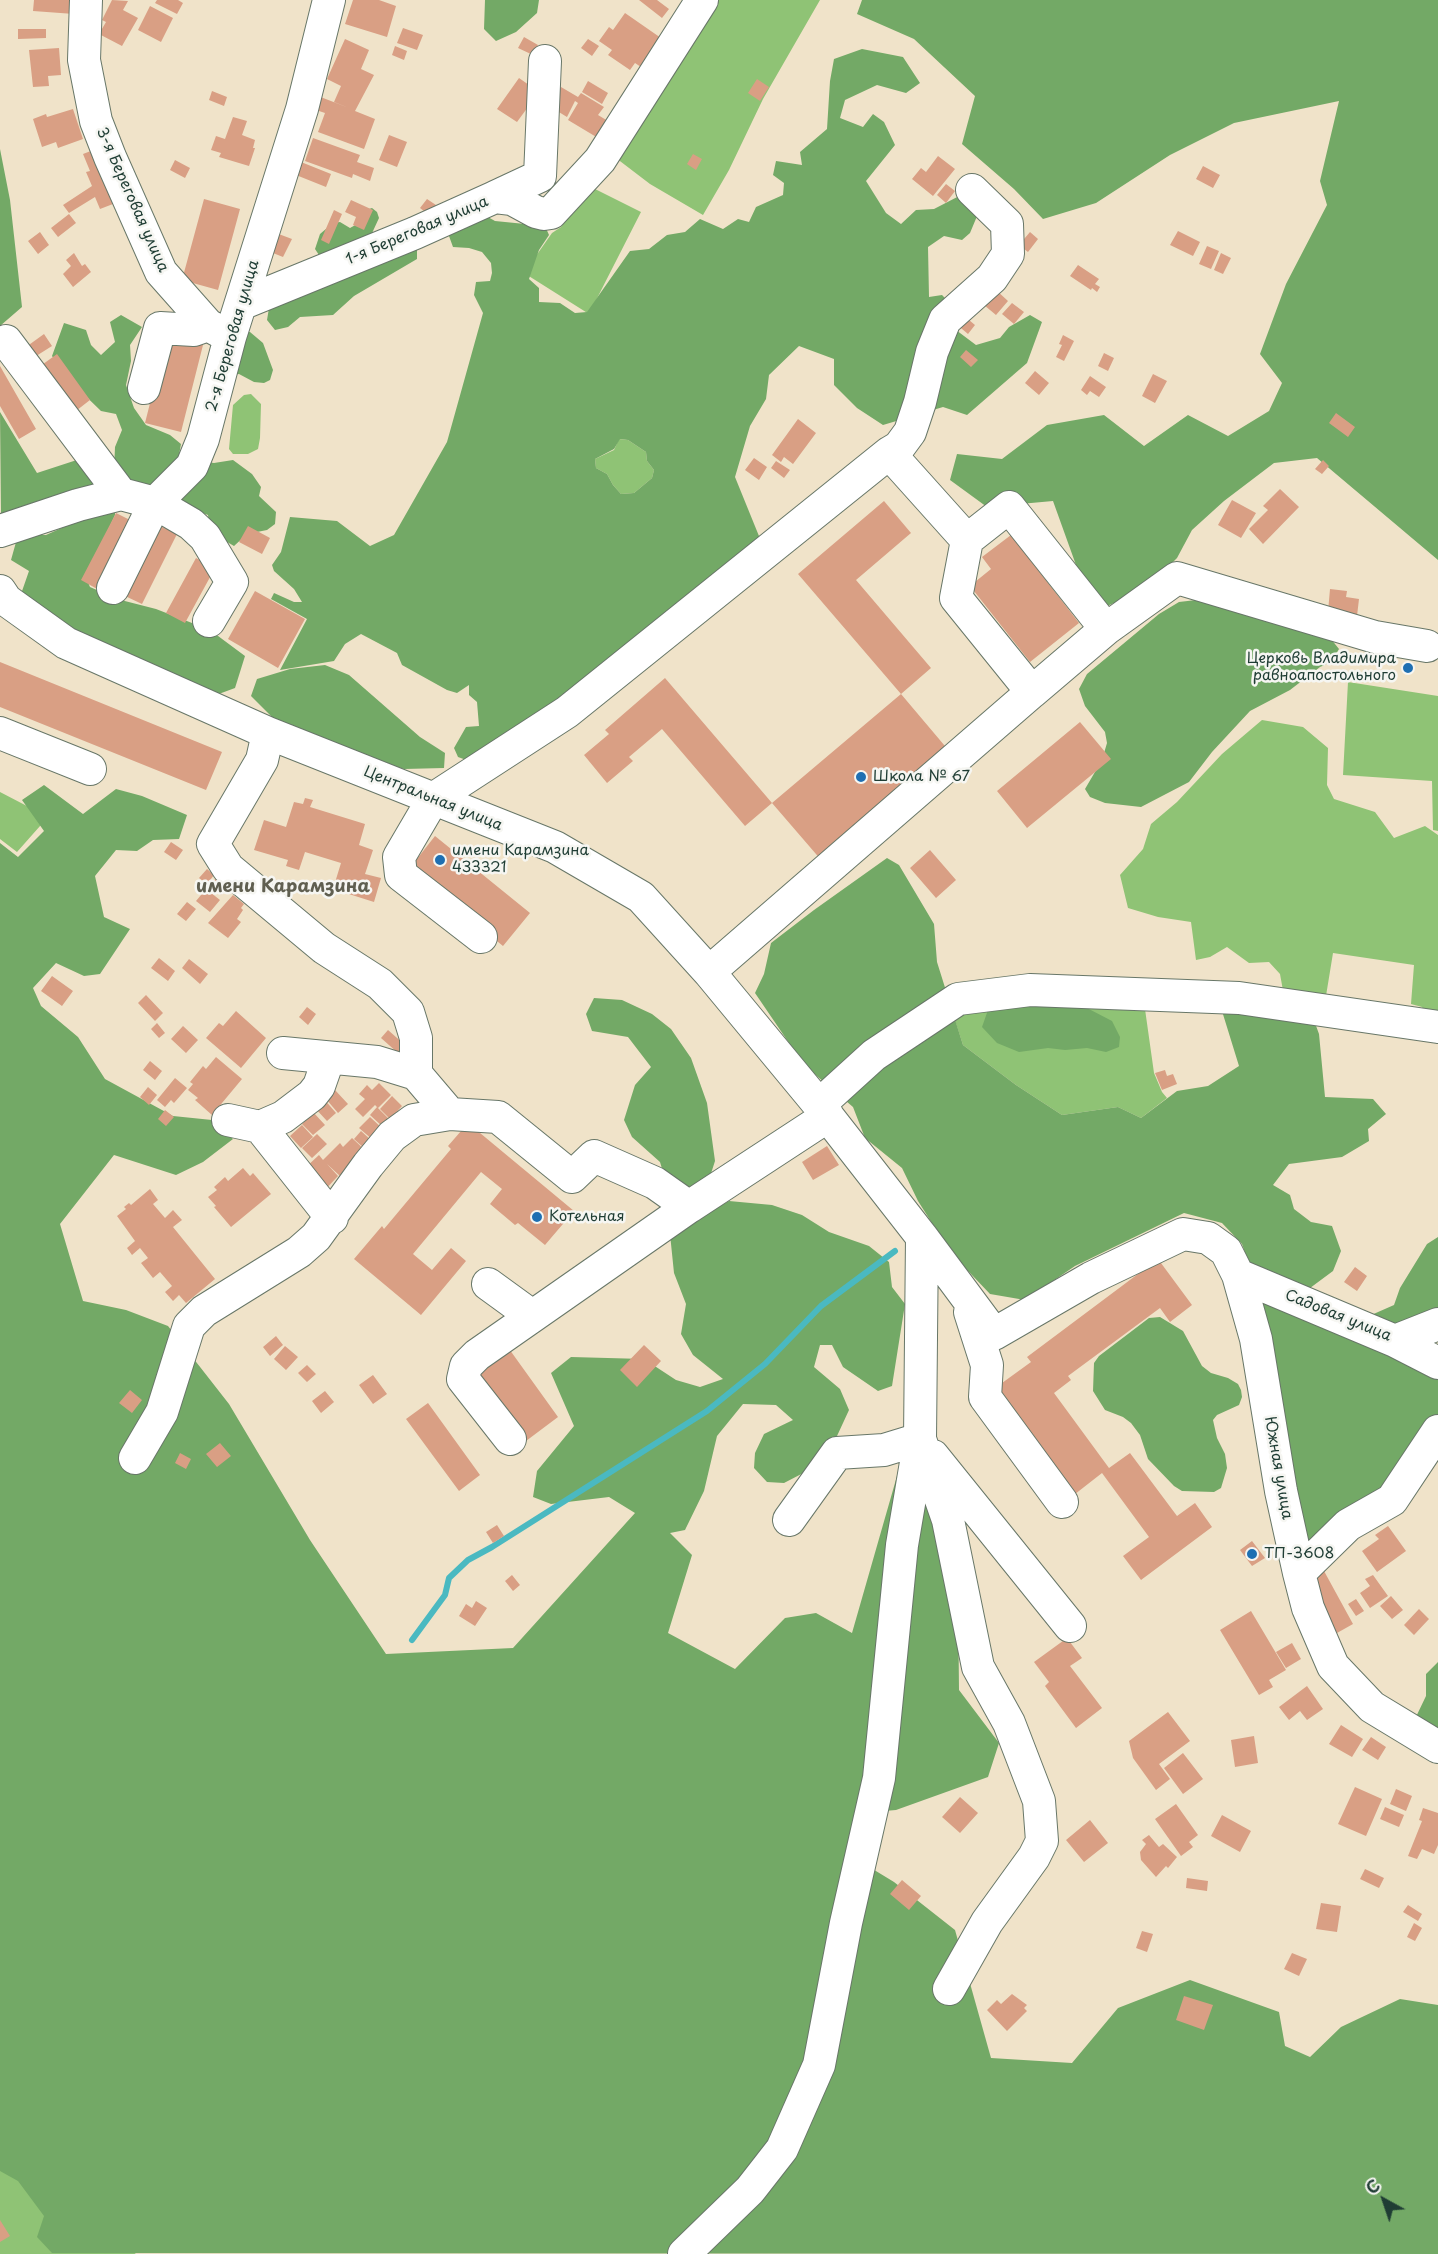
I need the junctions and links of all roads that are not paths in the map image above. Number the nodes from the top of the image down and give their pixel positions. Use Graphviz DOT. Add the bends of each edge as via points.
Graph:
graph roads {
  1 [pos="86,0"];
  2 [pos="329,0"];
  3 [pos="702,0"];
  4 [pos="545,61"];
  5 [pos="972,190"];
  6 [pos="495,197"];
  7 [pos="241,304"];
  8 [pos="219,331"];
  9 [pos="6,341"];
  10 [pos="144,388"];
  11 [pos="889,453"];
  12 [pos="121,494"];
  13 [pos="155,503"];
  14 [pos="0,531"];
  15 [pos="967,540"];
  16 [pos="113,588"];
  17 [pos="0,591"];
  18 [pos="209,621"];
  19 [pos="1106,629"];
  20 [pos="1427,646"];
  21 [pos="1032,692"];
  22 [pos="0,733"];
  23 [pos="268,733"];
  24 [pos="90,769"];
  25 [pos="434,799"];
  26 [pos="481,937"];
  27 [pos="709,972"];
  28 [pos="1438,1027"];
  29 [pos="282,1053"];
  30 [pos="331,1058"];
  31 [pos="416,1074"];
  32 [pos="823,1111"];
  33 [pos="450,1114"];
  34 [pos="228,1120"];
  35 [pos="260,1127"];
  36 [pos="689,1207"];
  37 [pos="332,1218"];
  38 [pos="922,1237"];
  39 [pos="1238,1275"];
  40 [pos="488,1284"];
  41 [pos="967,1299"];
  42 [pos="532,1316"];
  43 [pos="1438,1324"];
  44 [pos="1395,1341"];
  45 [pos="1438,1363"];
  46 [pos="1438,1431"];
  47 [pos="510,1439"];
  48 [pos="920,1439"];
  49 [pos="135,1458"];
  50 [pos="1062,1502"];
  51 [pos="789,1520"];
  52 [pos="1299,1573"];
  53 [pos="1070,1626"];
  54 [pos="1438,1747"];
  55 [pos="949,1989"];
  56 [pos="684,2254"];
  1 -- 8 [label="street, 3-я Береговая улица" via="84,60 96,121 110,157 161,272"];
  2 -- 7 [label="street, 2-я Береговая улица" via="302,109"];
  3 -- 6 [label="street, 1-я Береговая улица" via="600,160 551,213 536,212 512,199"];
  4 -- 6 [label="street" via="540,176"];
  5 -- 11 [label="street" via="1007,224 1008,254 992,278 945,320 910,432"];
  6 -- 7 [label="street, 1-я Береговая улица" via="415,234"];
  7 -- 8 [label="street, 2-я Береговая улица"];
  8 -- 10 [label="street" via="160,328"];
  8 -- 13 [label="street, 2-я Береговая улица" via="204,439 192,466"];
  9 -- 12 [label="street"];
  11 -- 15 [label="street"];
  11 -- 25 [label="street" via="567,712"];
  12 -- 13 [label="street"];
  12 -- 14 [label="street"];
  13 -- 16 [label="street, 2-я Береговая улица"];
  13 -- 18 [label="street" via="205,537 232,582"];
  15 -- 19 [label="street" via="1009,507"];
  15 -- 21 [label="street" via="956,598"];
  17 -- 23 [label="street, Центральная улица" via="6,600 66,643"];
  19 -- 20 [label="street" via="1177,578 1375,637"];
  19 -- 21 [label="street"];
  21 -- 27 [label="street"];
  22 -- 24 [label="street"];
  23 -- 25 [label="street, Центральная улица"];
  23 -- 31 [label="street" via="262,760 213,844 228,868 324,948 380,984 408,1012 416,1038"];
  25 -- 26 [label="street" via="399,857 401,875"];
  25 -- 27 [label="street, Центральная улица" via="555,847 641,897"];
  27 -- 32 [label="street, Центральная улица"];
  28 -- 32 [label="street" via="1239,998 1030,990 958,999 874,1055"];
  29 -- 30 [label="street"];
  30 -- 31 [label="street" via="376,1062"];
  30 -- 35 [label="street" via="312,1095"];
  31 -- 33 [label="street"];
  32 -- 36 [label="street"];
  32 -- 38 [label="street, Центральная улица"];
  33 -- 36 [label="street" via="498,1117 572,1177 594,1156 655,1183"];
  33 -- 37 [label="street" via="414,1120 392,1136"];
  34 -- 35 [label="street"];
  35 -- 37 [label="street"];
  36 -- 42 [label="street"];
  37 -- 49 [label="street" via="299,1252 204,1311 189,1326 162,1412"];
  38 -- 41 [label="street, Центральная улица"];
  38 -- 48 [label="street"];
  39 -- 41 [label="street, Южная улица" via="1226,1251 1208,1238 1183,1234 1091,1278 994,1334"];
  39 -- 44 [label="street, Садовая улица"];
  39 -- 52 [label="street, Южная улица" via="1256,1339"];
  40 -- 42 [label="street"];
  41 -- 50 [label="street" via="987,1365 985,1397"];
  42 -- 47 [label="street" via="477,1354 466,1366 463,1379"];
  43 -- 44 [label="street, Садовая улица"];
  44 -- 45 [label="street"];
  46 -- 52 [label="street" via="1392,1500 1347,1525"];
  48 -- 51 [label="street" via="884,1450 837,1453"];
  48 -- 53 [label="street"];
  48 -- 55 [label="street" via="948,1520 978,1667 1009,1723 1039,1801 1042,1832 1034,1857 987,1922"];
  48 -- 56 [label="street" via="902,1545 879,1778 819,2065 782,2149 750,2190"];
  52 -- 54 [label="street, Южная улица" via="1308,1608 1333,1666 1372,1707"];
}
